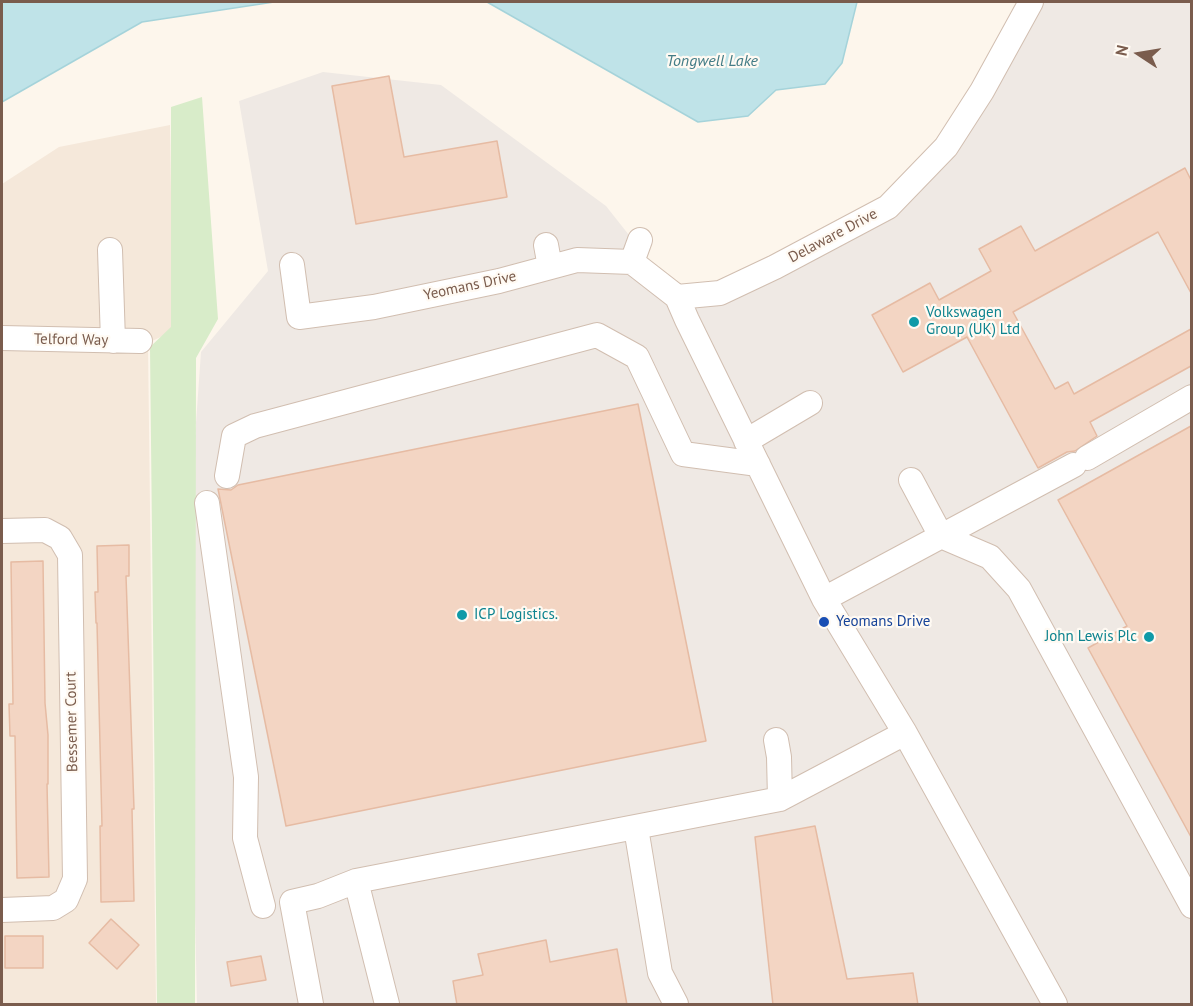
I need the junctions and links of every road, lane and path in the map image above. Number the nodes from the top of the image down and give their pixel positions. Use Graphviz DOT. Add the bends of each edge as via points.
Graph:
graph roads {
  1 [pos="1031,2"];
  2 [pos="110,250"];
  3 [pos="292,265"];
  4 [pos="677,297"];
  5 [pos="2,339"];
  6 [pos="113,341"];
  7 [pos="140,341"];
  8 [pos="1191,397"];
  9 [pos="810,404"];
  10 [pos="746,441"];
  11 [pos="758,464"];
  12 [pos="227,476"];
  13 [pos="910,480"];
  14 [pos="207,503"];
  15 [pos="2,531"];
  16 [pos="941,536"];
  17 [pos="824,599"];
  18 [pos="905,733"];
  19 [pos="776,740"];
  20 [pos="780,799"];
  21 [pos="636,828"];
  22 [pos="356,881"];
  23 [pos="1190,899"];
  24 [pos="292,902"];
  25 [pos="2,910"];
  26 [pos="311,1005"];
  27 [pos="387,1005"];
  28 [pos="676,1005"];
  29 [pos="1055,1005"];
  1 -- 4 [label="street, Delaware Drive" via="946,147 888,207 720,292"];
  2 -- 6 [label="street"];
  3 -- 4 [label="street, Yeomans Drive" via="298,317 374,307 499,281 548,256 577,260 636,251"];
  4 -- 10 [label="street, Yeomans Drive"];
  5 -- 6 [label="street, Telford Way"];
  6 -- 7 [label="street, Telford Way"];
  8 -- 16 [label="street" via="1081,462"];
  9 -- 10 [label="street"];
  10 -- 11 [label="street, Yeomans Drive"];
  11 -- 12 [label="street" via="683,454 637,357 597,334 255,426 234,436"];
  11 -- 17 [label="street, Yeomans Drive"];
  13 -- 16 [label="street"];
  14 -- 24 [label="street" via="246,777 245,838 254,908"];
  15 -- 25 [label="street, Bessemer Court" via="45,530 60,538 70,555 75,879 66,900 53,908"];
  16 -- 17 [label="street"];
  16 -- 23 [label="street" via="990,557 1019,589"];
  17 -- 18 [label="street, Yeomans Drive"];
  18 -- 20 [label="street"];
  18 -- 29 [label="street, Yeomans Drive"];
  19 -- 20 [label="street"];
  20 -- 21 [label="street"];
  21 -- 22 [label="street"];
  21 -- 28 [label="street" via="660,973"];
  22 -- 24 [label="street"];
  22 -- 27 [label="street"];
  24 -- 26 [label="street"];
}
